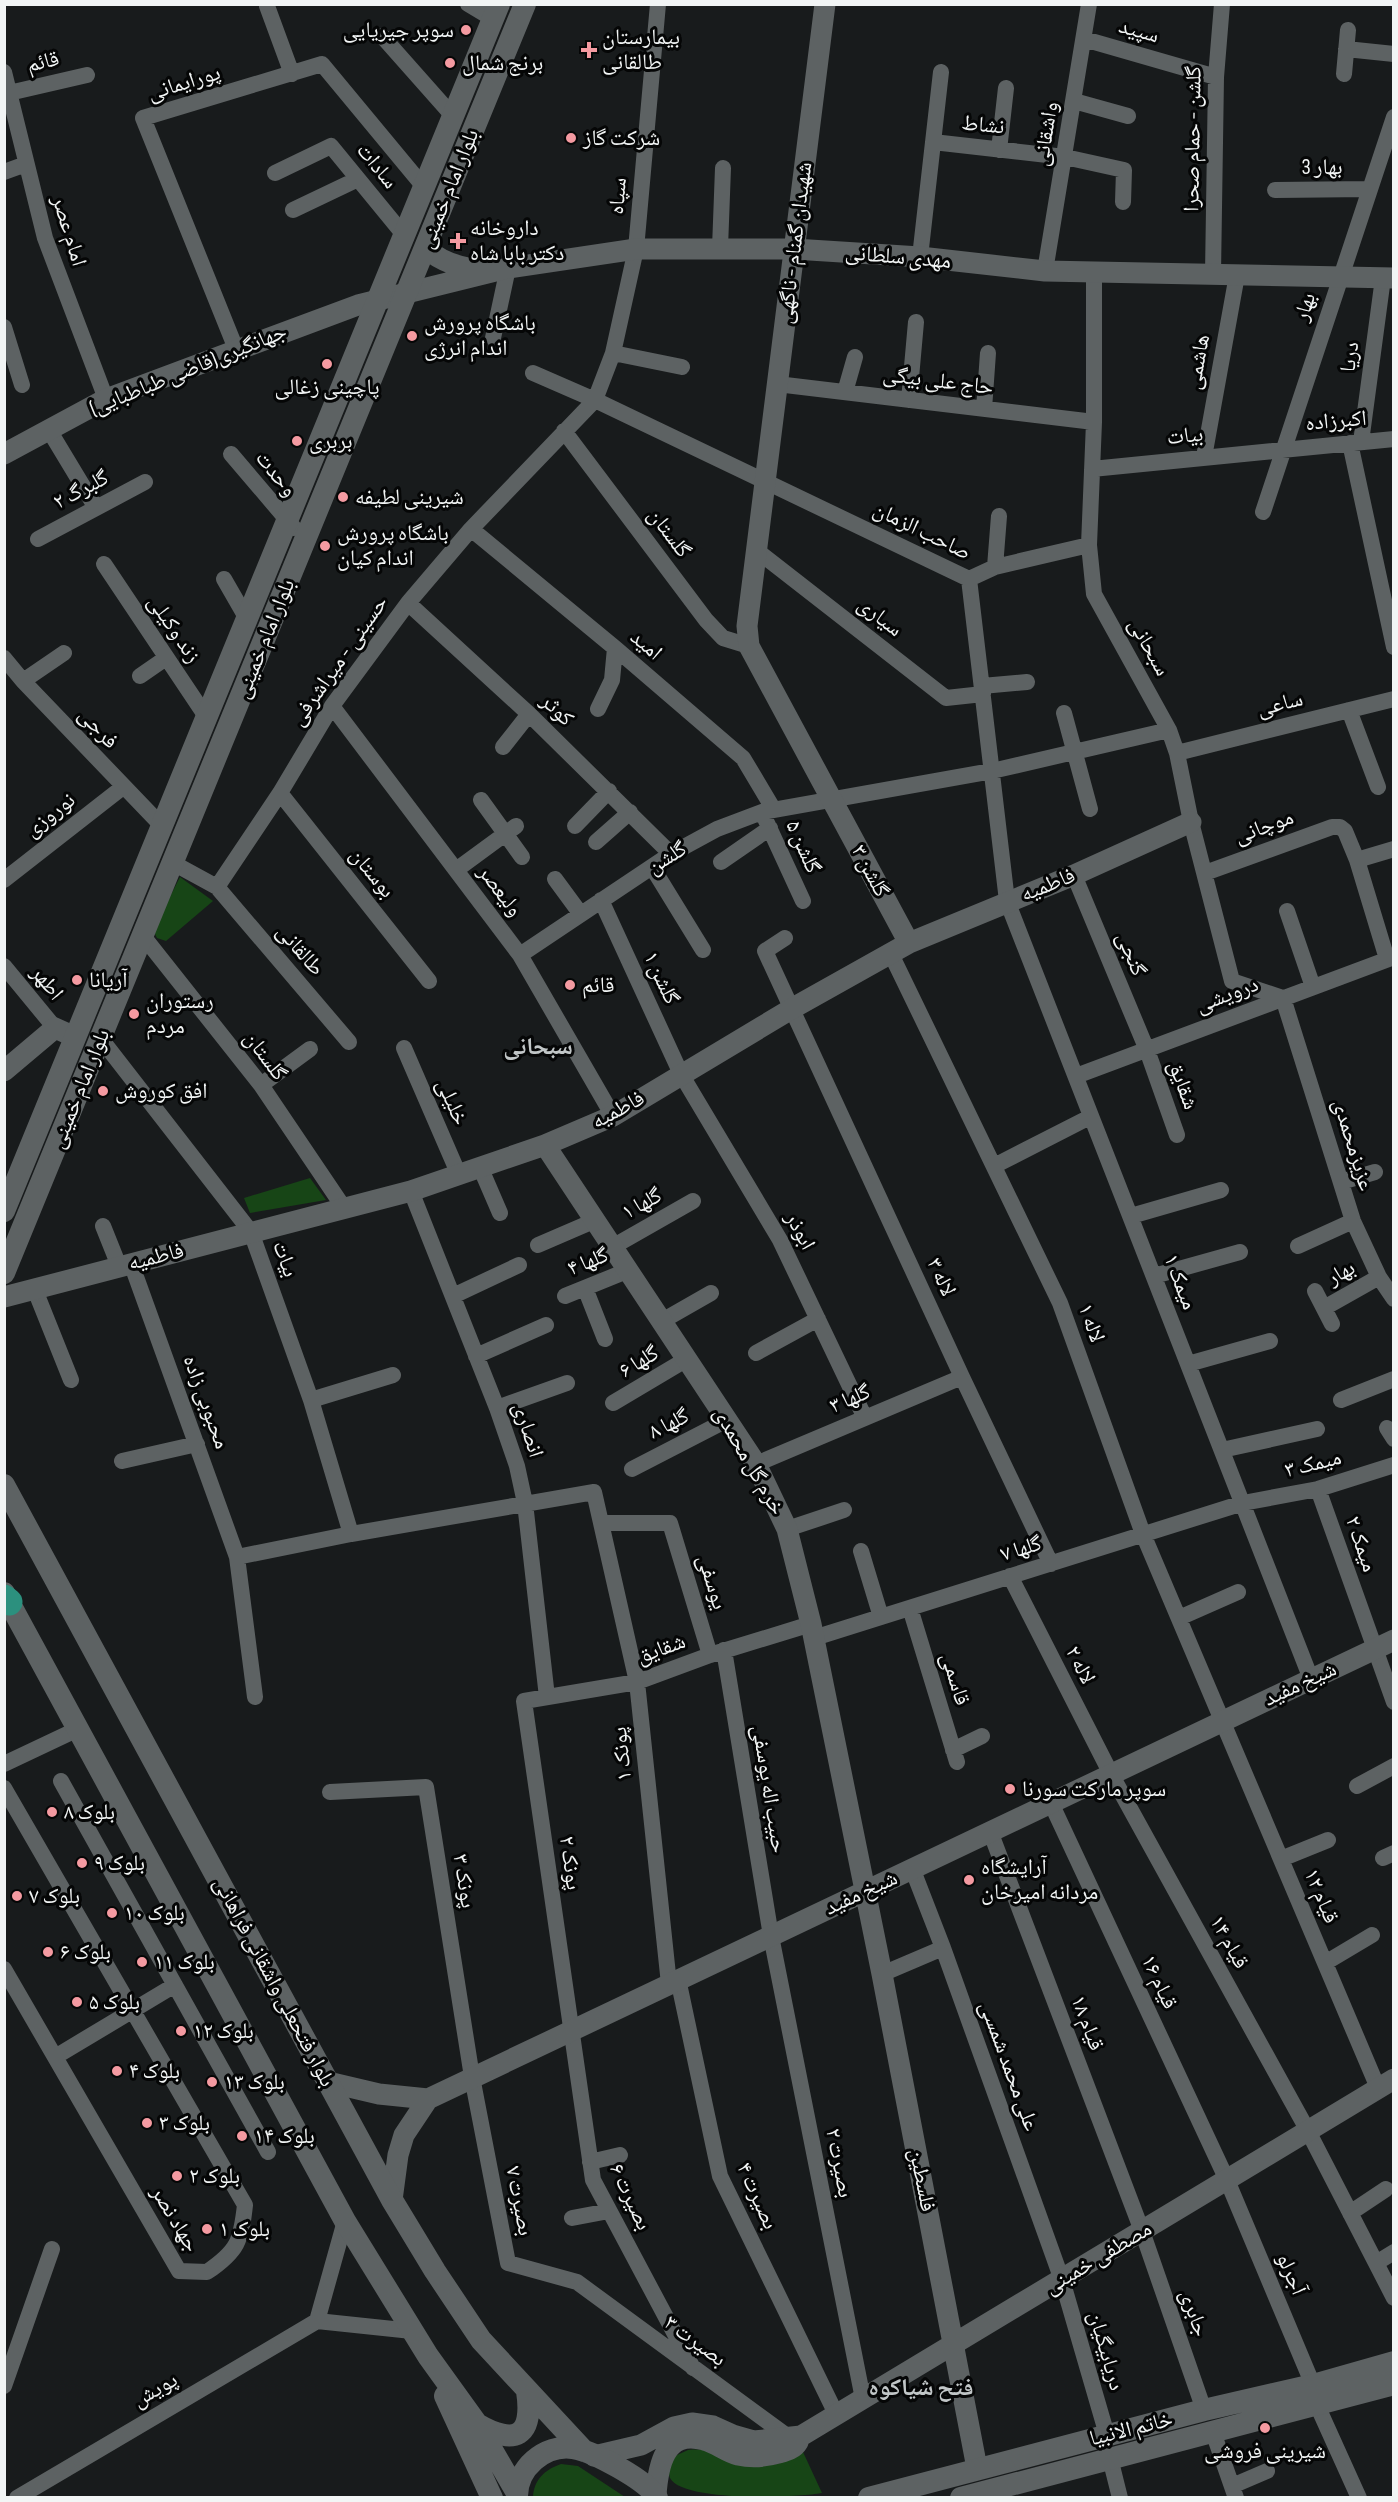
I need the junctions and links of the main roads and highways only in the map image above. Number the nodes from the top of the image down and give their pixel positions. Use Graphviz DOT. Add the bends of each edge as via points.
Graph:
graph roads {
  1 [pos="525,4"];
  2 [pos="496,12"];
  3 [pos="4,1211"];
  4 [pos="4,1273"];
  5 [pos="4,1485"];
  6 [pos="6,1598"];
  7 [pos="428,2356"];
  8 [pos="1394,2362"];
  9 [pos="1394,2384"];
  10 [pos="527,2391"];
  11 [pos="1315,2395"];
  12 [pos="477,2424"];
  13 [pos="589,2453"];
  14 [pos="985,2494"];
  15 [pos="517,2495"];
  16 [pos="658,2497"];
  17 [pos="492,2498"];
  18 [pos="869,2498"];
  19 [pos="961,2498"];
  1 -- 4 [label="main road, بلوار امام خمینی"];
  2 -- 3 [label="main road, بلوار امام خمینی" via="162,826 65,1033"];
  5 -- 10 [label="main road, بلوار فتحعلی واشقانی فراهانی" via="392,2200 481,2340"];
  6 -- 7 [label="main road" via="345,2221"];
  7 -- 12 [label="main road"];
  7 -- 17 [label="main road"];
  8 -- 11 [label="main road, خاتم الانبیا"];
  9 -- 11 [label="main road, خاتم الانبیا"];
  10 -- 12 [label="main road" via="527,2423 518,2434 502,2436"];
  10 -- 13 [label="main road, بلوار فتحعلی واشقانی فراهانی"];
  11 -- 14 [label="main road, خاتم الانبیا" via="1213,2432"];
  11 -- 18 [label="main road, خاتم الانبیا" via="1204,2410"];
  12 -- 15 [label="main road"];
  13 -- 15 [label="main road" via="558,2448 540,2456 526,2469"];
  13 -- 16 [label="main road" via="643,2482"];
  14 -- 19 [label="main road, خاتم الانبیا"];
}
